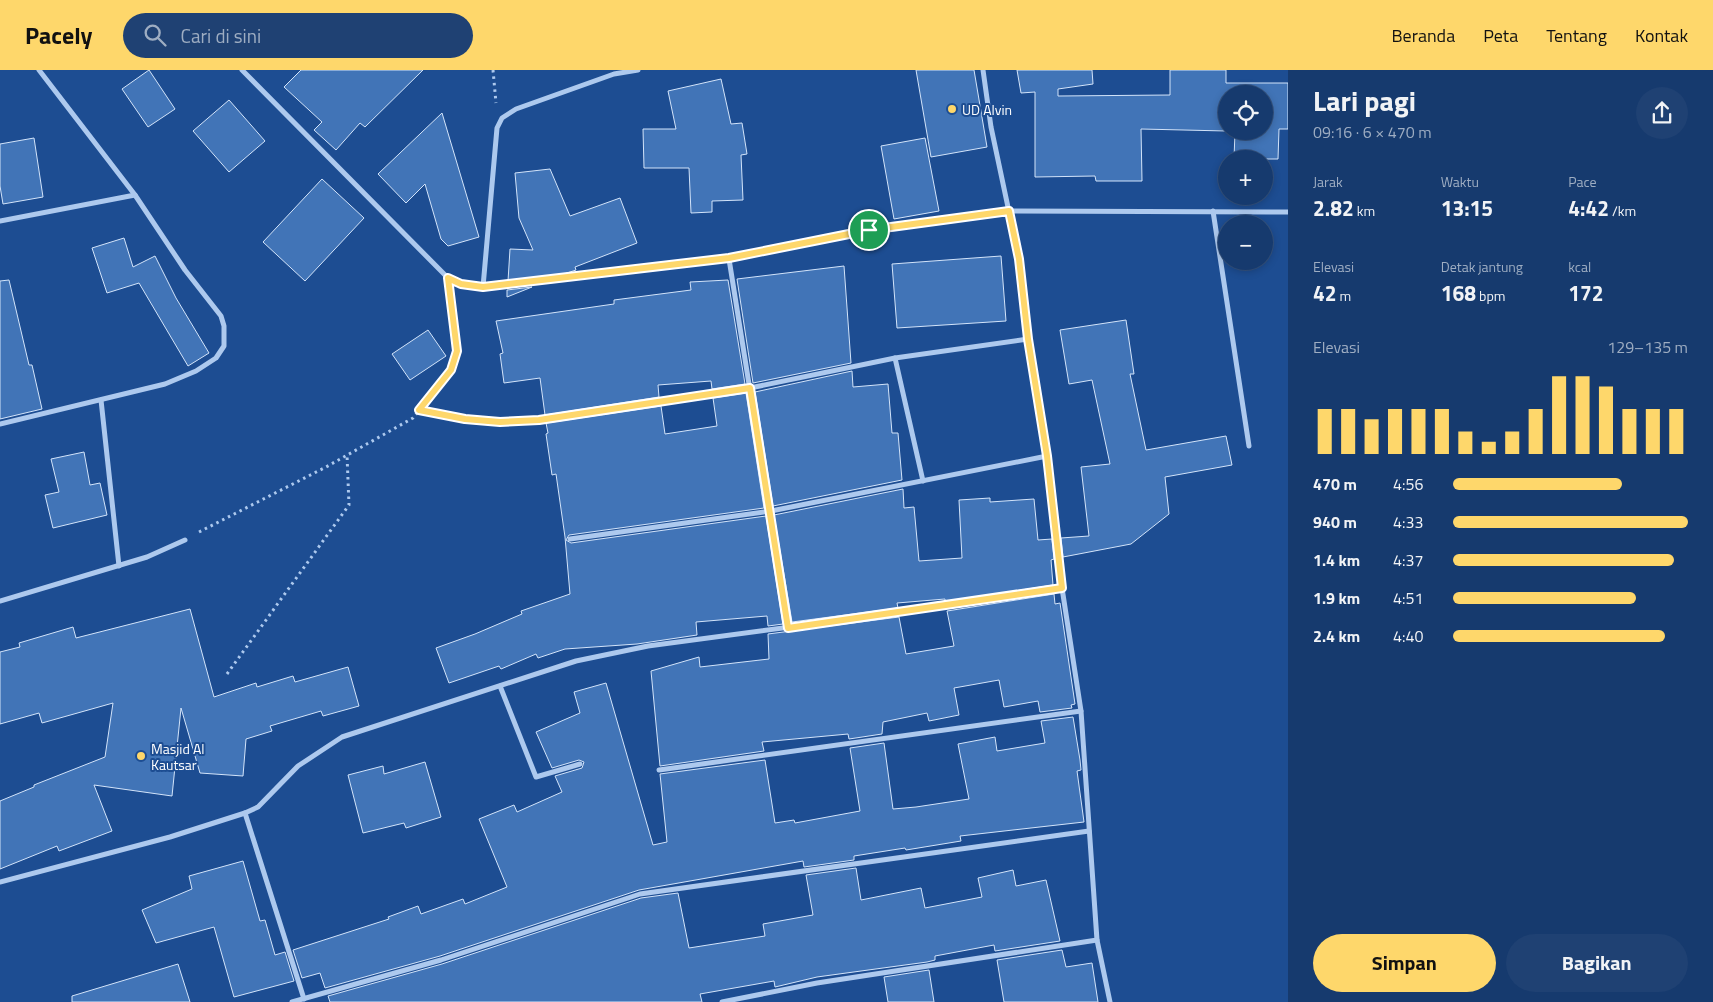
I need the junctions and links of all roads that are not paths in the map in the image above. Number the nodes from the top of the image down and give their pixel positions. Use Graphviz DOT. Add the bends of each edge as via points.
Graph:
graph roads {
  1 [pos="39,70"];
  2 [pos="242,70"];
  3 [pos="638,70"];
  4 [pos="983,70"];
  5 [pos="135,195"];
  6 [pos="1009,211"];
  7 [pos="1213,211"];
  8 [pos="1288,212"];
  9 [pos="0,221"];
  10 [pos="729,258"];
  11 [pos="483,287"];
  12 [pos="1028,339"];
  13 [pos="895,358"];
  14 [pos="750,388"];
  15 [pos="101,400"];
  16 [pos="539,420"];
  17 [pos="0,424"];
  18 [pos="1249,446"];
  19 [pos="1047,456"];
  20 [pos="923,481"];
  21 [pos="770,511"];
  22 [pos="570,539"];
  23 [pos="185,540"];
  24 [pos="119,566"];
  25 [pos="1062,588"];
  26 [pos="0,602"];
  27 [pos="788,628"];
  28 [pos="500,686"];
  29 [pos="1081,711"];
  30 [pos="580,764"];
  31 [pos="658,770"];
  32 [pos="245,813"];
  33 [pos="1089,831"];
  34 [pos="0,882"];
  35 [pos="1097,940"];
  36 [pos="304,999"];
  37 [pos="292,1002"];
  38 [pos="722,1002"];
  39 [pos="1110,1002"];
  1 -- 5 [label="street"];
  2 -- 11 [label="street" via="448,278 461,284"];
  3 -- 11 [label="street" via="614,74 516,109 502,118 497,128"];
  4 -- 6 [label="street"];
  5 -- 9 [label="street"];
  5 -- 15 [label="street" via="185,270 221,316 224,346 216,358 196,371 165,384"];
  6 -- 7 [label="street"];
  6 -- 10 [label="street" via="869,230"];
  6 -- 12 [label="street" via="1019,259"];
  7 -- 8 [label="street"];
  7 -- 18 [label="street"];
  10 -- 11 [label="street"];
  10 -- 14 [label="street"];
  12 -- 13 [label="street"];
  12 -- 19 [label="street"];
  13 -- 14 [label="street"];
  13 -- 20 [label="street"];
  14 -- 16 [label="street"];
  14 -- 21 [label="street"];
  15 -- 17 [label="street"];
  15 -- 24 [label="street"];
  19 -- 20 [label="street"];
  19 -- 25 [label="street"];
  20 -- 21 [label="street"];
  21 -- 22 [label="street"];
  21 -- 27 [label="street"];
  23 -- 24 [label="street" via="147,558"];
  24 -- 26 [label="street"];
  25 -- 27 [label="street"];
  25 -- 29 [label="street"];
  27 -- 28 [label="street" via="618,651 576,660"];
  28 -- 30 [label="street" via="536,777"];
  28 -- 32 [label="street" via="342,737 298,766 258,807"];
  29 -- 31 [label="street"];
  29 -- 33 [label="street"];
  32 -- 34 [label="street" via="170,837"];
  32 -- 36 [label="street"];
  33 -- 35 [label="street"];
  33 -- 36 [label="street" via="640,894 441,960"];
  35 -- 38 [label="street" via="808,984"];
  35 -- 39 [label="street"];
  36 -- 37 [label="street"];
}
